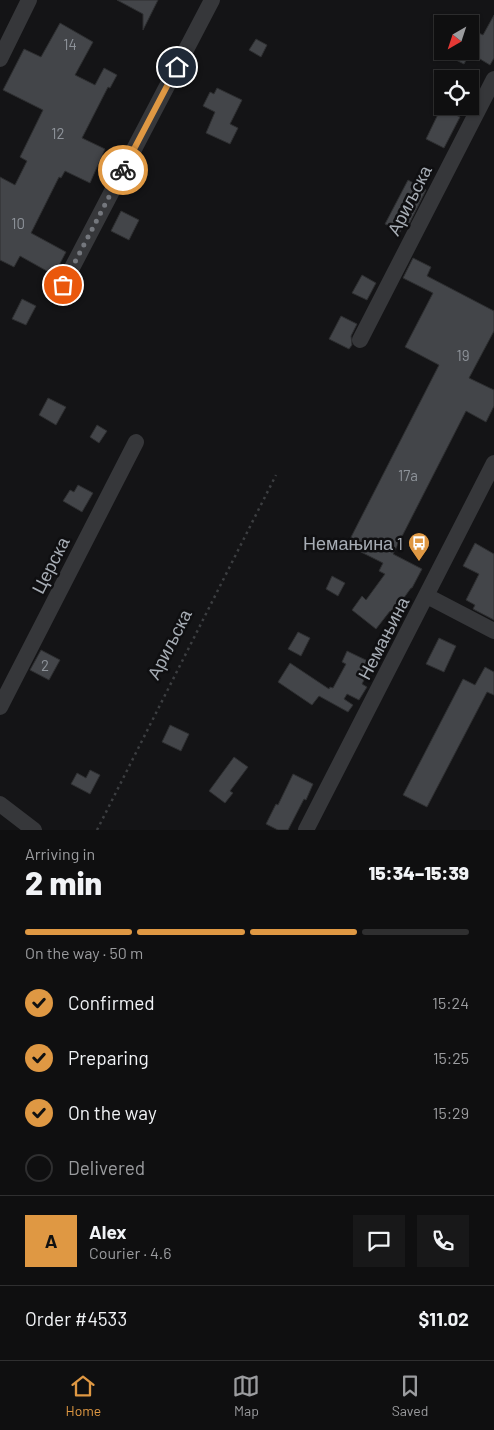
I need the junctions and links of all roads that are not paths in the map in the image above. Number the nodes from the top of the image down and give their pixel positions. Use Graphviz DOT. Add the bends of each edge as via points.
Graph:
graph roads {
  1 [pos="30,0"];
  2 [pos="212,0"];
  3 [pos="0,59"];
  4 [pos="494,78"];
  5 [pos="63,285"];
  6 [pos="360,340"];
  7 [pos="136,442"];
  8 [pos="494,463"];
  9 [pos="427,596"];
  10 [pos="494,631"];
  11 [pos="0,707"];
  12 [pos="0,804"];
  13 [pos="34,830"];
  14 [pos="306,830"];
  1 -- 3 [label="street"];
  2 -- 5 [label="street"];
  4 -- 6 [label="street, Ариљска"];
  7 -- 11 [label="street, Церска"];
  8 -- 9 [label="street, Немањина"];
  9 -- 10 [label="street"];
  9 -- 14 [label="street, Немањина"];
  12 -- 13 [label="street"];
}
